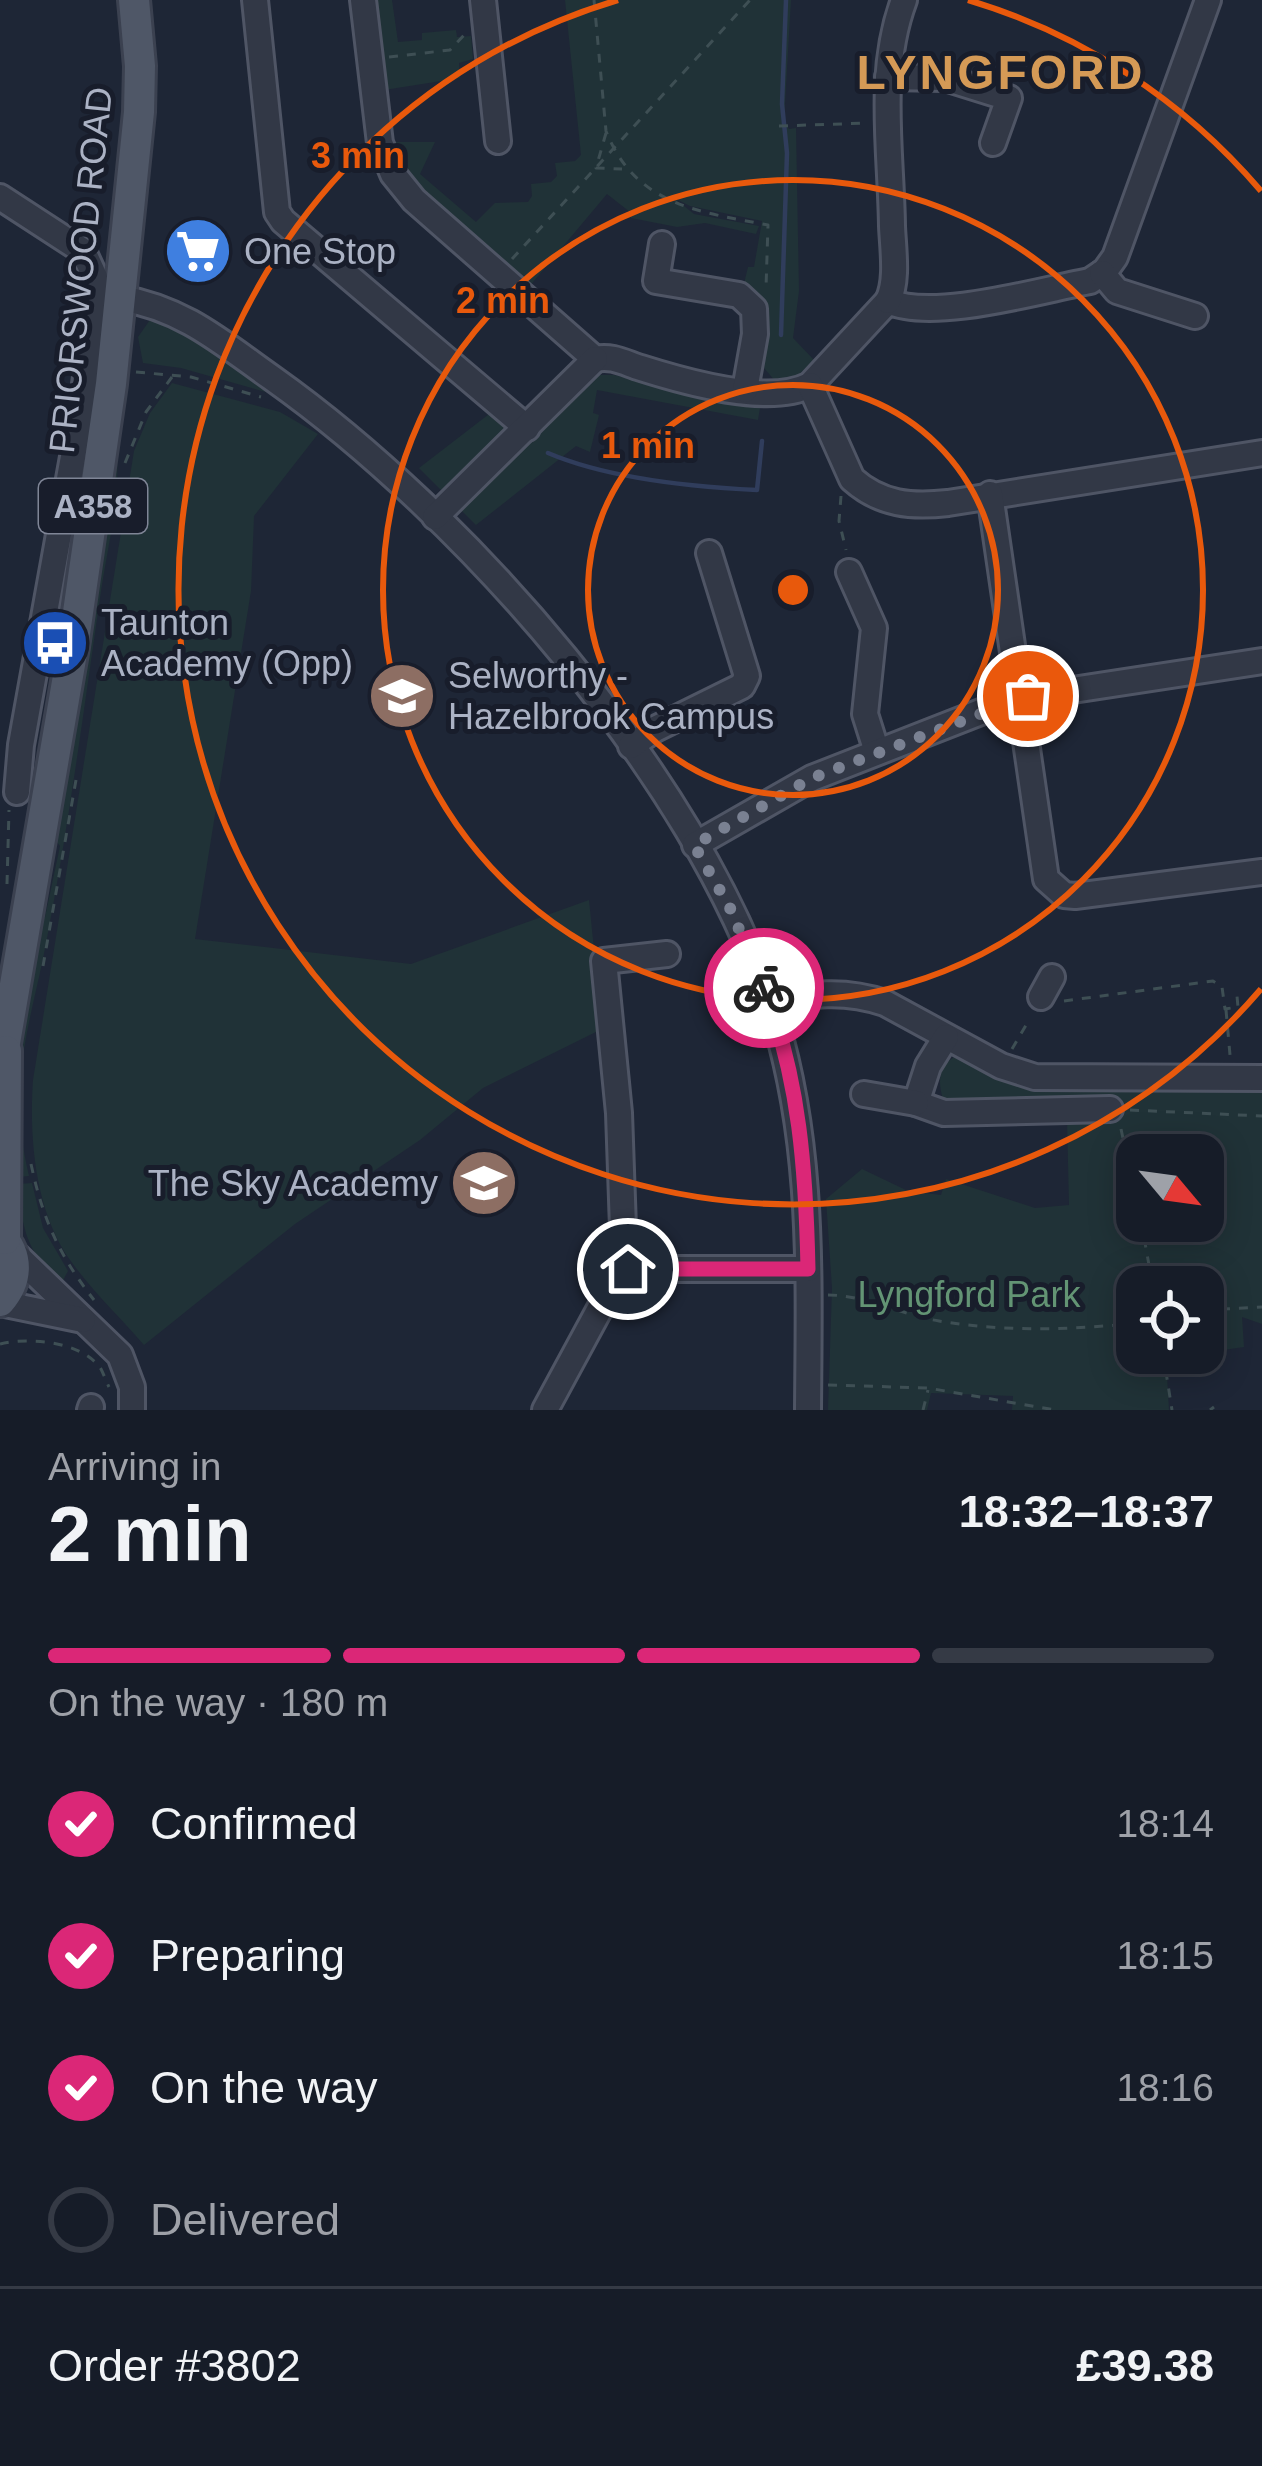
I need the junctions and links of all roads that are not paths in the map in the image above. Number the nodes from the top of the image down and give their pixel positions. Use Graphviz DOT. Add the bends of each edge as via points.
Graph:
graph roads {
  1 [pos="134,0"];
  2 [pos="255,0"];
  3 [pos="363,0"];
  4 [pos="483,0"];
  5 [pos="904,0"];
  6 [pos="1208,0"];
  7 [pos="888,77"];
  8 [pos="503,123"];
  9 [pos="993,143"];
  10 [pos="0,197"];
  11 [pos="662,244"];
  12 [pos="1102,273"];
  13 [pos="121,298"];
  14 [pos="888,302"];
  15 [pos="1195,316"];
  16 [pos="595,359"];
  17 [pos="810,385"];
  18 [pos="745,390"];
  19 [pos="527,428"];
  20 [pos="1262,453"];
  21 [pos="990,494"];
  22 [pos="435,517"];
  23 [pos="709,553"];
  24 [pos="849,572"];
  25 [pos="1262,662"];
  26 [pos="1022,698"];
  27 [pos="631,746"];
  28 [pos="877,752"];
  29 [pos="22,794"];
  30 [pos="694,845"];
  31 [pos="1262,872"];
  32 [pos="667,954"];
  33 [pos="19,979"];
  34 [pos="770,1003"];
  35 [pos="946,1037"];
  36 [pos="3,1058"];
  37 [pos="1262,1078"];
  38 [pos="864,1094"];
  39 [pos="916,1103"];
  40 [pos="1094,1117"];
  41 [pos="6,1241"];
  42 [pos="628,1269"];
  43 [pos="808,1269"];
  44 [pos="0,1302"];
  45 [pos="83,1320"];
  46 [pos="808,1397"];
  47 [pos="132,1399"];
  48 [pos="545,1410"];
  1 -- 13 [label="main road, PRIORSWOOD ROAD / A358" via="139,112"];
  2 -- 19 [label="street" via="277,212"];
  3 -- 16 [label="street" via="380,143 393,174"];
  4 -- 8 [label="street"];
  5 -- 7 [label="street"];
  6 -- 12 [label="street" via="1115,257"];
  7 -- 9 [label="street" via="1011,89"];
  7 -- 14 [label="street"];
  10 -- 29 [label="street, PRIORSWOOD ROAD" via="83,251 95,277 94,333 21,746"];
  11 -- 18 [label="street" via="656,281 748,300 756,321"];
  12 -- 14 [label="street" via="942,307"];
  12 -- 15 [label="street" via="1117,291"];
  13 -- 22 [label="street" via="175,312 235,352 376,458"];
  13 -- 29 [label="main road, PRIORSWOOD ROAD / A358" via="111,384"];
  14 -- 17 [label="street"];
  16 -- 18 [label="street"];
  16 -- 19 [label="street"];
  17 -- 18 [label="street" via="772,396"];
  17 -- 21 [label="street" via="852,479 877,496 919,506"];
  19 -- 22 [label="street"];
  20 -- 21 [label="street"];
  21 -- 26 [label="street"];
  22 -- 27 [label="street" via="547,635"];
  23 -- 27 [label="street" via="747,676"];
  24 -- 28 [label="street" via="855,613 874,628 865,684"];
  25 -- 26 [label="street"];
  26 -- 28 [label="street"];
  26 -- 31 [label="street" via="1046,879 1064,896"];
  27 -- 30 [label="street"];
  28 -- 30 [label="street" via="812,778"];
  29 -- 33 [label="main road, PRIORSWOOD ROAD / A358"];
  30 -- 34 [label="street"];
  32 -- 42 [label="street" via="603,953"];
  33 -- 36 [label="main road, PRIORSWOOD ROAD / A358"];
  34 -- 35 [label="street" via="811,993 866,997"];
  34 -- 43 [label="street" via="801,1129"];
  35 -- 37 [label="street" via="1035,1077"];
  35 -- 39 [label="street"];
  36 -- 41 [label="main road, PRIORSWOOD ROAD / A358"];
  38 -- 39 [label="street"];
  39 -- 40 [label="street" via="944,1113"];
  41 -- 44 [label="main road, PRIORSWOOD ROAD / A358" via="14,1279"];
  41 -- 45 [label="street"];
  42 -- 43 [label="street"];
  42 -- 48 [label="street"];
  43 -- 46 [label="street"];
  44 -- 45 [label="street"];
  45 -- 47 [label="street" via="120,1355"];
}
